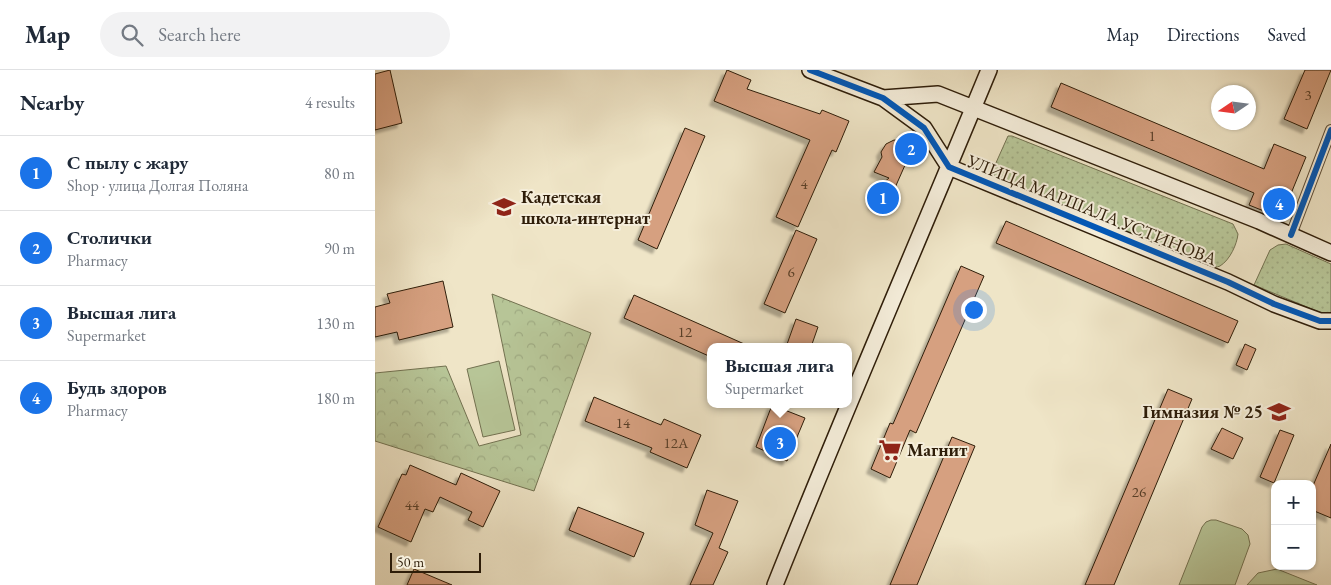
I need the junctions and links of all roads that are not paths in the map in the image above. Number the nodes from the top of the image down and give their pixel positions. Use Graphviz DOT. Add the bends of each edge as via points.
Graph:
graph roads {
  1 [pos="810,70"];
  2 [pos="989,70"];
  3 [pos="883,98"];
  4 [pos="973,109"];
  5 [pos="1331,130"];
  6 [pos="949,167"];
  7 [pos="1291,234"];
  8 [pos="1331,253"];
  9 [pos="1331,321"];
  10 [pos="852,398"];
  11 [pos="848,408"];
  12 [pos="775,585"];
  1 -- 3 [label="street, УЛИЦА МАРШАЛА УСТИНОВА"];
  2 -- 4 [label="street"];
  3 -- 4 [label="street, УЛИЦА МАРШАЛА УСТИНОВА" via="938,94"];
  3 -- 6 [label="street, УЛИЦА МАРШАЛА УСТИНОВА" via="924,128"];
  4 -- 6 [label="street"];
  4 -- 7 [label="street, УЛИЦА МАРШАЛА УСТИНОВА"];
  5 -- 7 [label="street"];
  6 -- 9 [label="street, УЛИЦА МАРШАЛА УСТИНОВА" via="1229,282 1274,304 1319,321"];
  6 -- 10 [label="street"];
  7 -- 8 [label="street, УЛИЦА МАРШАЛА УСТИНОВА"];
  11 -- 12 [label="street"];
}
